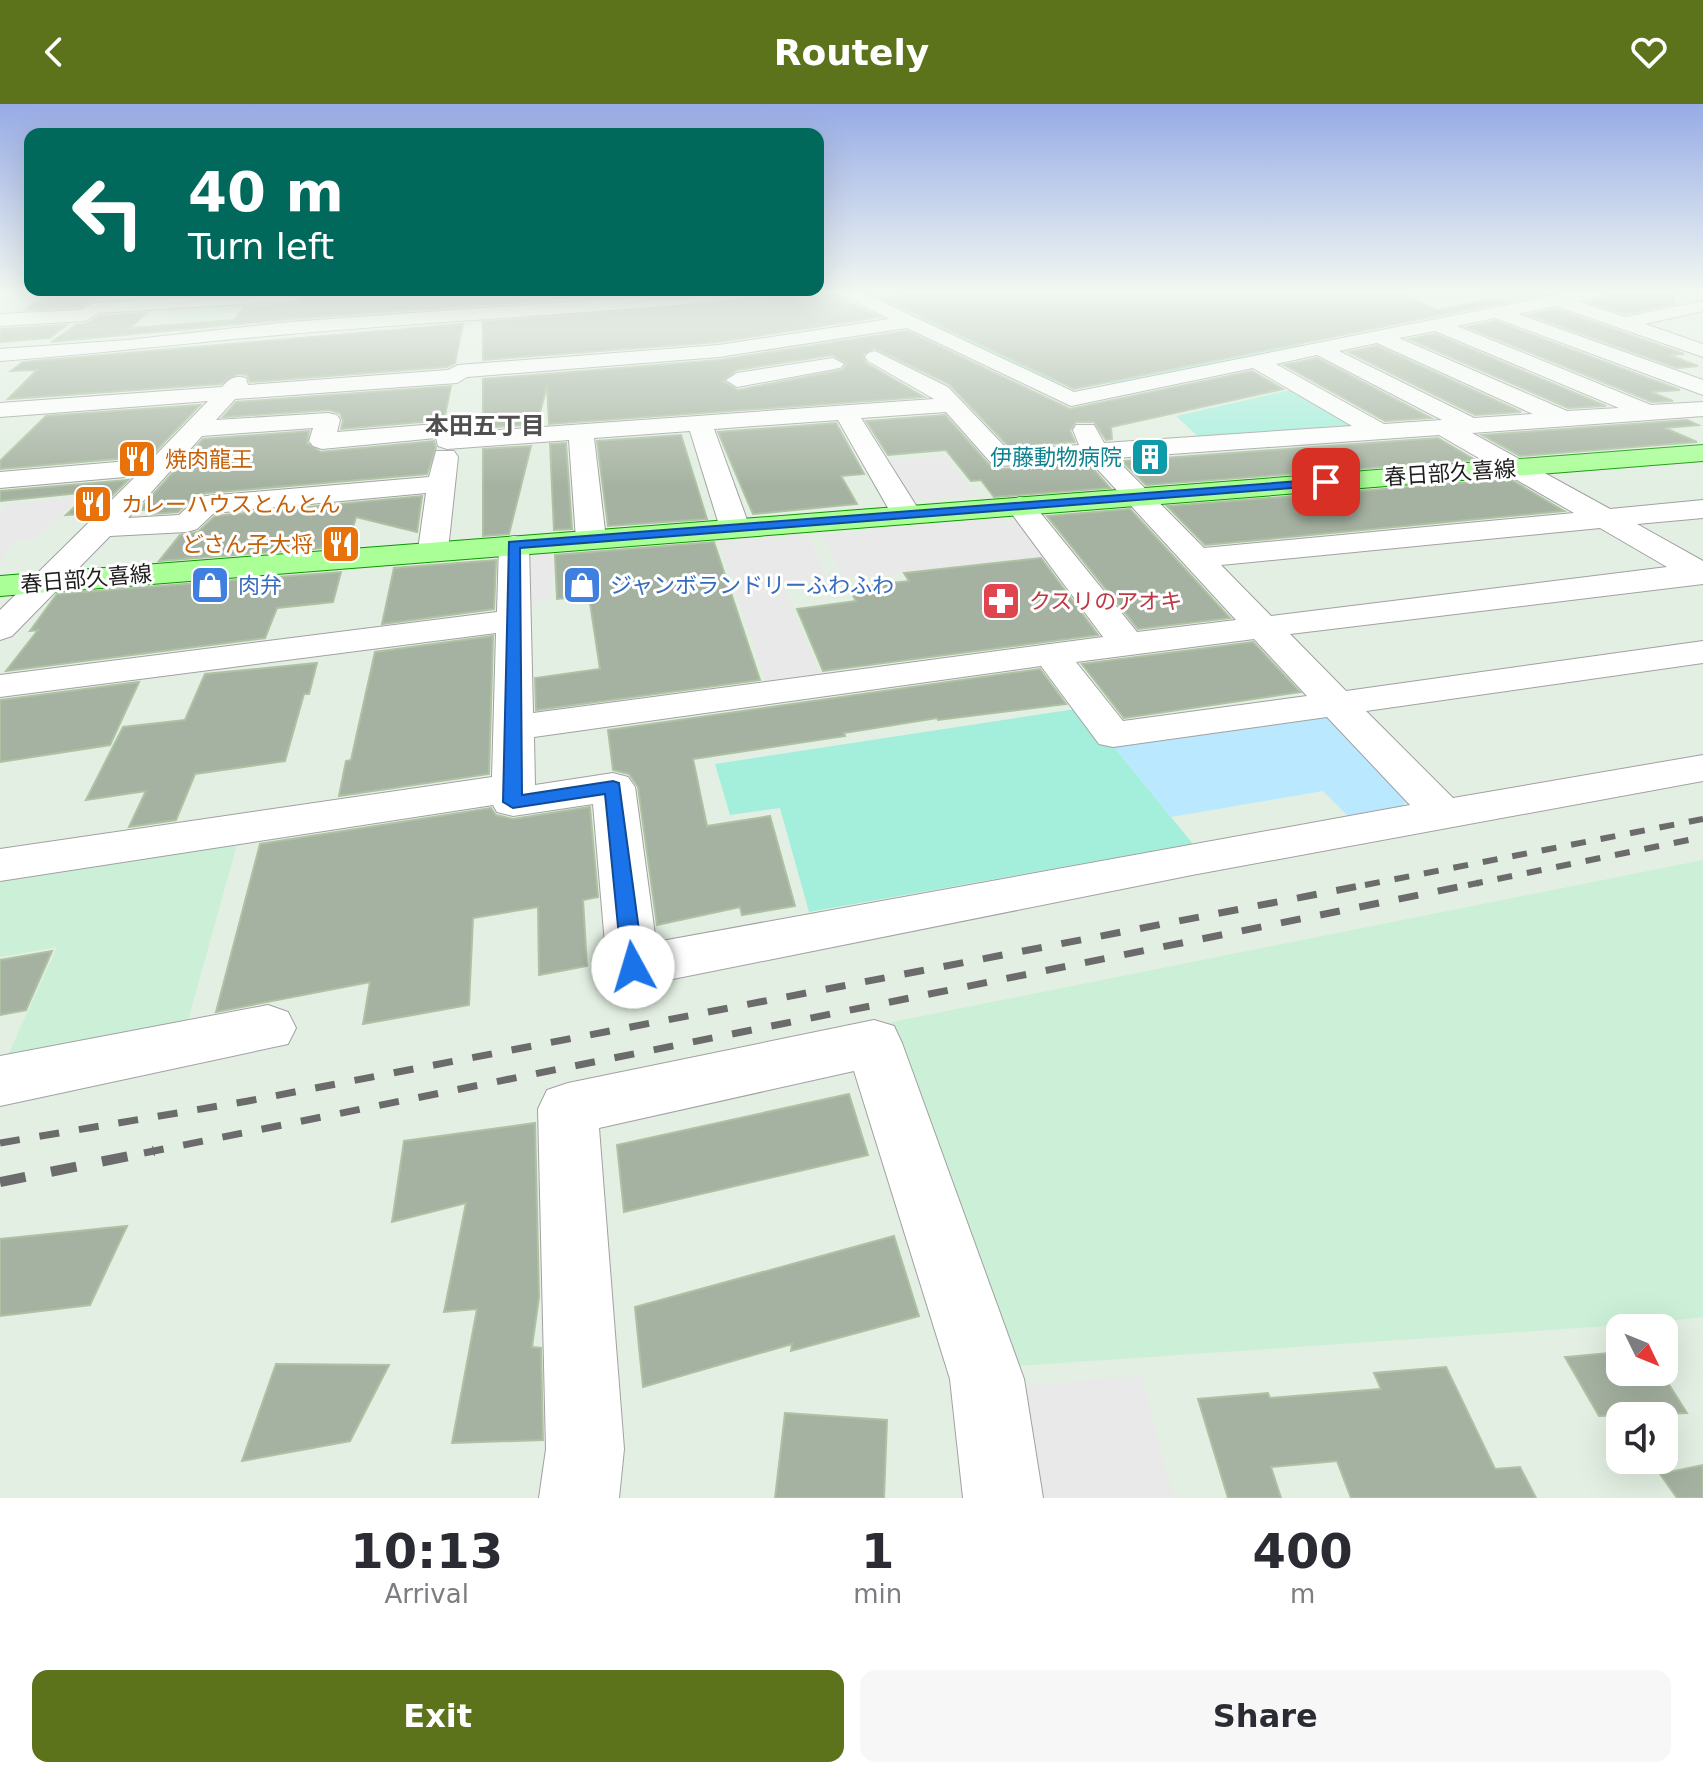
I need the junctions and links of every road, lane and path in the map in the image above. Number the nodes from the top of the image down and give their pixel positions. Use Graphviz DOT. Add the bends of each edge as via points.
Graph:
graph roads {
  1 [pos="264,357"];
  2 [pos="460,357"];
  3 [pos="636,357"];
  4 [pos="686,357"];
  5 [pos="723,357"];
  6 [pos="875,357"];
  7 [pos="982,357"];
  8 [pos="1277,357"];
  9 [pos="1336,357"];
  10 [pos="1425,357"];
  11 [pos="1515,357"];
  12 [pos="1618,357"];
  13 [pos="1256,361"];
  14 [pos="637,366"];
  15 [pos="803,369"];
  16 [pos="457,374"];
  17 [pos="737,380"];
  18 [pos="1703,388"];
  19 [pos="229,393"];
  20 [pos="647,399"];
  21 [pos="1071,399"];
  22 [pos="844,400"];
  23 [pos="951,405"];
  24 [pos="1703,409"];
  25 [pos="0,410"];
  26 [pos="1652,413"];
  27 [pos="756,416"];
  28 [pos="1563,419"];
  29 [pos="699,421"];
  30 [pos="657,424"];
  31 [pos="1472,426"];
  32 [pos="1445,428"];
  33 [pos="196,429"];
  34 [pos="581,431"];
  35 [pos="1380,432"];
  36 [pos="448,435"];
  37 [pos="1094,450"];
  38 [pos="1703,453"];
  39 [pos="160,466"];
  40 [pos="1516,468"];
  41 [pos="0,480"];
  42 [pos="440,484"];
  43 [pos="1136,496"];
  44 [pos="1020,506"];
  45 [pos="1703,509"];
  46 [pos="907,515"];
  47 [pos="1607,518"];
  48 [pos="102,528"];
  49 [pos="735,528"];
  50 [pos="591,539"];
  51 [pos="514,545"];
  52 [pos="433,550"];
  53 [pos="1197,558"];
  54 [pos="1702,573"];
  55 [pos="48,582"];
  56 [pos="0,586"];
  57 [pos="515,620"];
  58 [pos="1264,628"];
  59 [pos="0,629"];
  60 [pos="1128,645"];
  61 [pos="1703,652"];
  62 [pos="1051,654"];
  63 [pos="0,686"];
  64 [pos="1337,704"];
  65 [pos="514,728"];
  66 [pos="1703,768"];
  67 [pos="513,788"];
  68 [pos="1443,814"];
  69 [pos="0,865"];
  70 [pos="268,1028"];
  71 [pos="0,1081"];
  72 [pos="579,1498"];
  73 [pos="1003,1498"];
  1 -- 19 [label="street"];
  2 -- 16 [label="street"];
  3 -- 14 [label="street"];
  4 -- 14 [label="street"];
  5 -- 17 [label="street"];
  6 -- 15 [label="street"];
  6 -- 23 [label="street" via="940,392"];
  7 -- 21 [label="street"];
  8 -- 13 [label="street"];
  9 -- 31 [label="street"];
  10 -- 28 [label="street"];
  11 -- 26 [label="street"];
  12 -- 18 [label="street"];
  13 -- 21 [label="street"];
  13 -- 35 [label="street"];
  14 -- 16 [label="street"];
  15 -- 17 [label="street"];
  15 -- 22 [label="street"];
  16 -- 19 [label="street"];
  16 -- 36 [label="street"];
  17 -- 27 [label="street"];
  19 -- 25 [label="street"];
  19 -- 33 [label="street"];
  20 -- 30 [label="street"];
  21 -- 37 [label="street"];
  22 -- 23 [label="street"];
  22 -- 27 [label="street"];
  22 -- 46 [label="street"];
  23 -- 37 [label="street" via="1001,458"];
  24 -- 26 [label="street"];
  26 -- 28 [label="street"];
  27 -- 29 [label="street"];
  28 -- 31 [label="street"];
  29 -- 30 [label="street"];
  29 -- 49 [label="street"];
  30 -- 34 [label="street"];
  31 -- 32 [label="street"];
  32 -- 35 [label="street"];
  32 -- 40 [label="street"];
  33 -- 36 [label="street" via="328,420 322,441"];
  33 -- 39 [label="street"];
  34 -- 36 [label="street"];
  34 -- 50 [label="street"];
  35 -- 37 [label="street"];
  36 -- 42 [label="street"];
  37 -- 43 [label="street"];
  38 -- 40 [label="main road, 春日部久喜線"];
  39 -- 41 [label="street"];
  39 -- 48 [label="street"];
  40 -- 43 [label="main road, 春日部久喜線"];
  40 -- 47 [label="street"];
  42 -- 48 [label="street" via="206,505 187,523"];
  42 -- 52 [label="street"];
  43 -- 44 [label="main road, 春日部久喜線"];
  43 -- 53 [label="street"];
  44 -- 46 [label="main road, 春日部久喜線"];
  44 -- 60 [label="street"];
  45 -- 47 [label="street"];
  46 -- 49 [label="main road, 春日部久喜線"];
  47 -- 53 [label="street"];
  47 -- 54 [label="street"];
  48 -- 55 [label="street"];
  49 -- 50 [label="main road, 春日部久喜線"];
  50 -- 51 [label="main road, 春日部久喜線"];
  51 -- 52 [label="main road, 春日部久喜線"];
  51 -- 57 [label="street"];
  52 -- 55 [label="main road, 春日部久喜線"];
  53 -- 58 [label="street"];
  54 -- 58 [label="street"];
  55 -- 56 [label="main road, 春日部久喜線"];
  55 -- 59 [label="street"];
  57 -- 63 [label="street"];
  57 -- 65 [label="street"];
  58 -- 60 [label="street"];
  58 -- 64 [label="street"];
  60 -- 62 [label="street"];
  61 -- 64 [label="street"];
  62 -- 64 [label="street" via="1113,735"];
  62 -- 65 [label="street"];
  64 -- 68 [label="street"];
  65 -- 67 [label="street"];
  66 -- 68 [label="street"];
  67 -- 68 [label="street" via="513,802 613,787 633,967"];
  67 -- 69 [label="street"];
  70 -- 71 [label="street"];
  72 -- 73 [label="street" via="585,1449 568,1109 874,1043 987,1379"];
}
